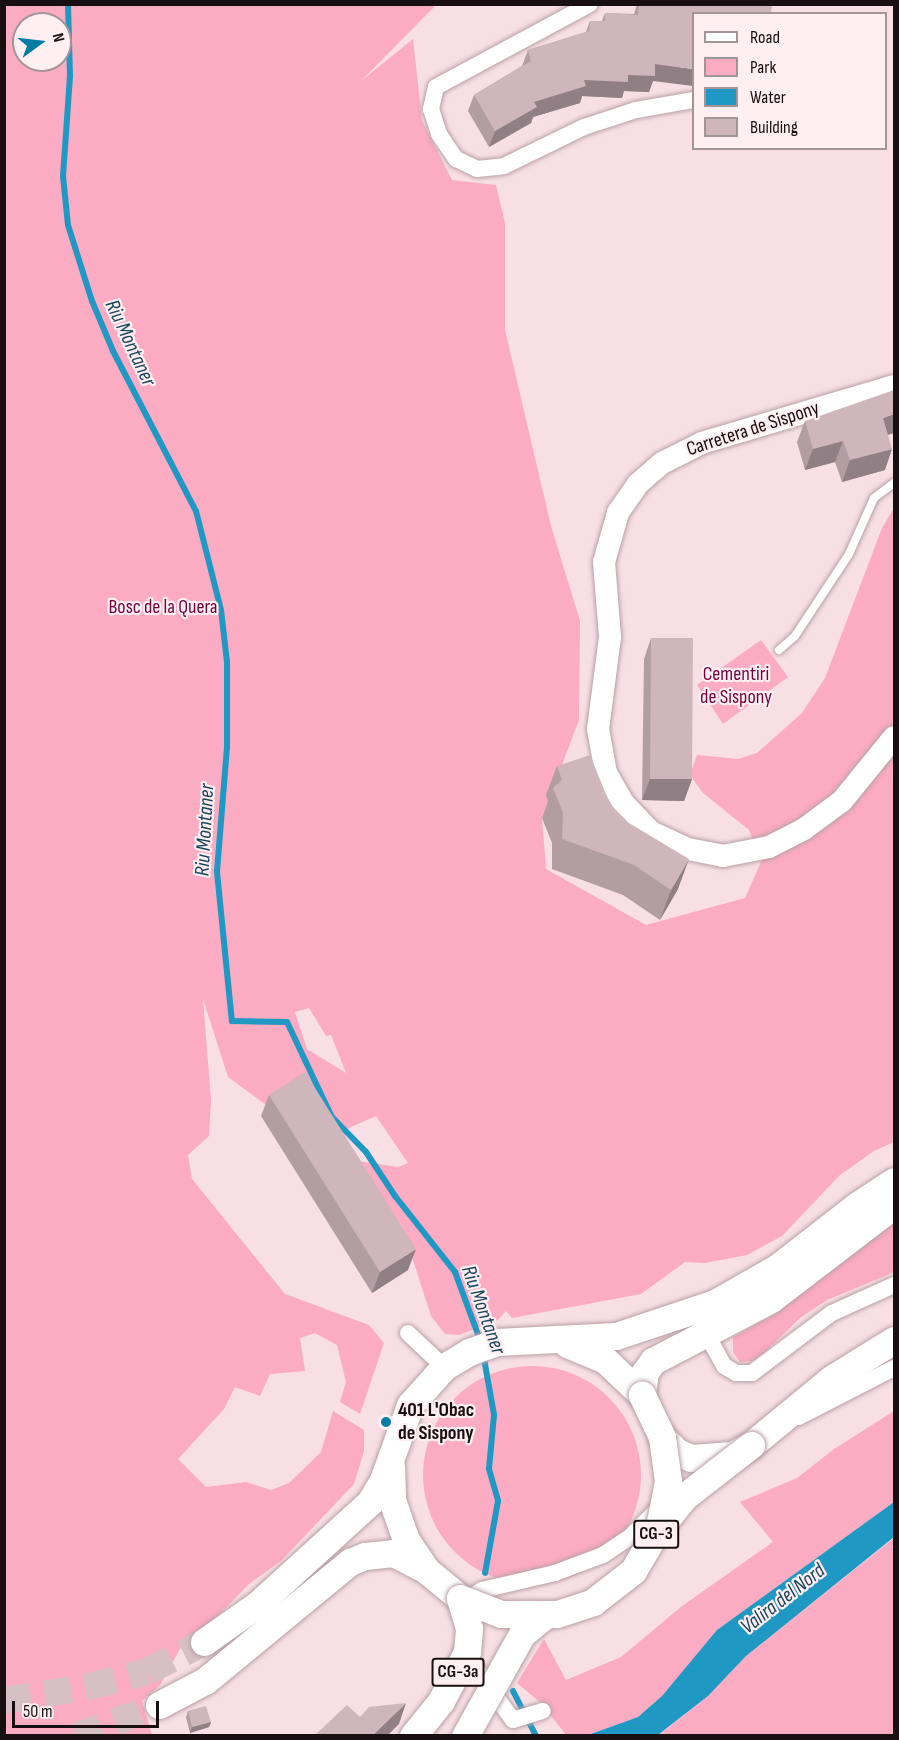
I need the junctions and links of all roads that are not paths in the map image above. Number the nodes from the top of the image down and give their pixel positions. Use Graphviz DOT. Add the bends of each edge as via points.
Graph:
graph roads {
  1 [pos="590,4"];
  2 [pos="692,100"];
  3 [pos="894,386"];
  4 [pos="894,483"];
  5 [pos="779,650"];
  6 [pos="894,736"];
  7 [pos="893,1189"];
  8 [pos="894,1285"];
  9 [pos="408,1333"];
  10 [pos="707,1335"];
  11 [pos="554,1340"];
  12 [pos="894,1340"];
  13 [pos="444,1367"];
  14 [pos="894,1368"];
  15 [pos="642,1395"];
  16 [pos="662,1437"];
  17 [pos="751,1445"];
  18 [pos="393,1453"];
  19 [pos="659,1527"];
  20 [pos="426,1570"];
  21 [pos="460,1598"];
  22 [pos="544,1616"];
  23 [pos="204,1642"];
  24 [pos="159,1705"];
  25 [pos="543,1711"];
  26 [pos="413,1736"];
  27 [pos="465,1736"];
  1 -- 2 [label="street" via="436,87 431,110 439,134 456,159 477,169 504,166 584,127 636,110"];
  3 -- 6 [label="main road, Carretera de Sispony" via="702,442 662,463 638,484 618,513 604,562 610,637 598,729 606,773 624,804 651,832 688,849 723,856 768,847 804,829 842,801"];
  4 -- 5 [label="lane" via="874,498 836,575 795,636"];
  7 -- 10 [label="highway, CG-3" via="771,1299"];
  7 -- 11 [label="highway, CG-3" via="743,1289 665,1322 616,1336"];
  8 -- 10 [label="street" via="832,1313 752,1373 736,1373 724,1366"];
  9 -- 13 [label="street"];
  10 -- 15 [label="highway, CG-3" via="653,1362 645,1372"];
  11 -- 13 [label="highway, CG-3" via="496,1342"];
  11 -- 15 [label="highway, CG-3" via="605,1360"];
  12 -- 17 [label="highway" via="831,1379"];
  13 -- 18 [label="highway, CG-3" via="410,1405"];
  14 -- 25 [label="street" via="781,1426 711,1470 603,1555 555,1573 482,1590 458,1607 454,1623 458,1643 513,1719"];
  15 -- 16 [label="highway, CG-3, bridge"];
  16 -- 17 [label="highway, bridge" via="677,1452 692,1458 732,1455"];
  16 -- 19 [label="highway, CG-3, bridge" via="668,1481"];
  17 -- 19 [label="highway, bridge" via="684,1497"];
  18 -- 20 [label="highway, CG-3" via="390,1478 398,1520"];
  18 -- 23 [label="highway, CG-3" via="376,1493 346,1527 258,1604"];
  19 -- 22 [label="highway, CG-3, bridge" via="641,1561 614,1588 581,1607"];
  20 -- 21 [label="highway, CG-3"];
  20 -- 24 [label="highway, CG-3" via="393,1553 350,1562 215,1674"];
  21 -- 22 [label="highway, CG-3, bridge" via="501,1614"];
  21 -- 26 [label="highway, CG-3a, bridge" via="469,1628 467,1652 441,1701"];
  22 -- 27 [label="highway, CG-3a, bridge" via="522,1634"];
}
